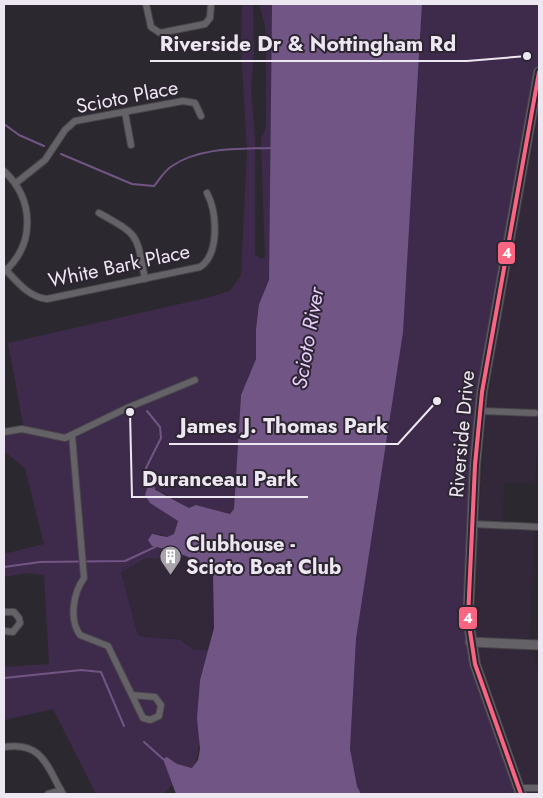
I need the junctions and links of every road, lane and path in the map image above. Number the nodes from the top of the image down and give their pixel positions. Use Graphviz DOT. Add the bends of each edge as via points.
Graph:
graph roads {
  1 [pos="146,4"];
  2 [pos="211,4"];
  3 [pos="539,72"];
  4 [pos="125,112"];
  5 [pos="201,116"];
  6 [pos="131,145"];
  7 [pos="4,171"];
  8 [pos="16,183"];
  9 [pos="207,193"];
  10 [pos="99,213"];
  11 [pos="5,271"];
  12 [pos="145,279"];
  13 [pos="195,380"];
  14 [pos="480,411"];
  15 [pos="535,414"];
  16 [pos="4,432"];
  17 [pos="72,435"];
  18 [pos="472,524"];
  19 [pos="539,527"];
  20 [pos="4,612"];
  21 [pos="4,631"];
  22 [pos="470,642"];
  23 [pos="539,645"];
  24 [pos="132,695"];
  25 [pos="4,747"];
  26 [pos="539,788"];
  27 [pos="520,791"];
  28 [pos="62,792"];
  29 [pos="48,794"];
  1 -- 2 [label="street" via="151,27 160,32 208,22"];
  3 -- 14 [label="main road, Riverside Drive"];
  4 -- 5 [label="street, Scioto Place" via="187,101 198,107"];
  4 -- 6 [label="street"];
  4 -- 8 [label="street, Scioto Place" via="92,117 70,125 45,160"];
  7 -- 8 [label="street"];
  8 -- 11 [label="street" via="26,207 28,224 24,242"];
  9 -- 12 [label="street, White Bark Place" via="213,214 210,257 200,267"];
  10 -- 12 [label="street" via="136,238"];
  11 -- 12 [label="street, White Bark Place" via="29,293 47,299"];
  13 -- 17 [label="street"];
  14 -- 15 [label="street"];
  14 -- 18 [label="main road, Riverside Drive"];
  16 -- 17 [label="street" via="22,429 60,438"];
  17 -- 24 [label="street" via="84,578 74,606 76,629 85,638 108,646"];
  18 -- 19 [label="street"];
  18 -- 22 [label="main road, Riverside Drive"];
  20 -- 21 [label="street" via="17,614 20,623 13,632"];
  22 -- 23 [label="main road"];
  22 -- 27 [label="main road, Riverside Drive" via="479,678"];
  24 -- 24 [label="street" via="143,718 150,720 159,716 161,706 155,697"];
  25 -- 28 [label="street" via="22,746 42,756"];
  26 -- 27 [label="street"];
  28 -- 29 [label="street"];
}
